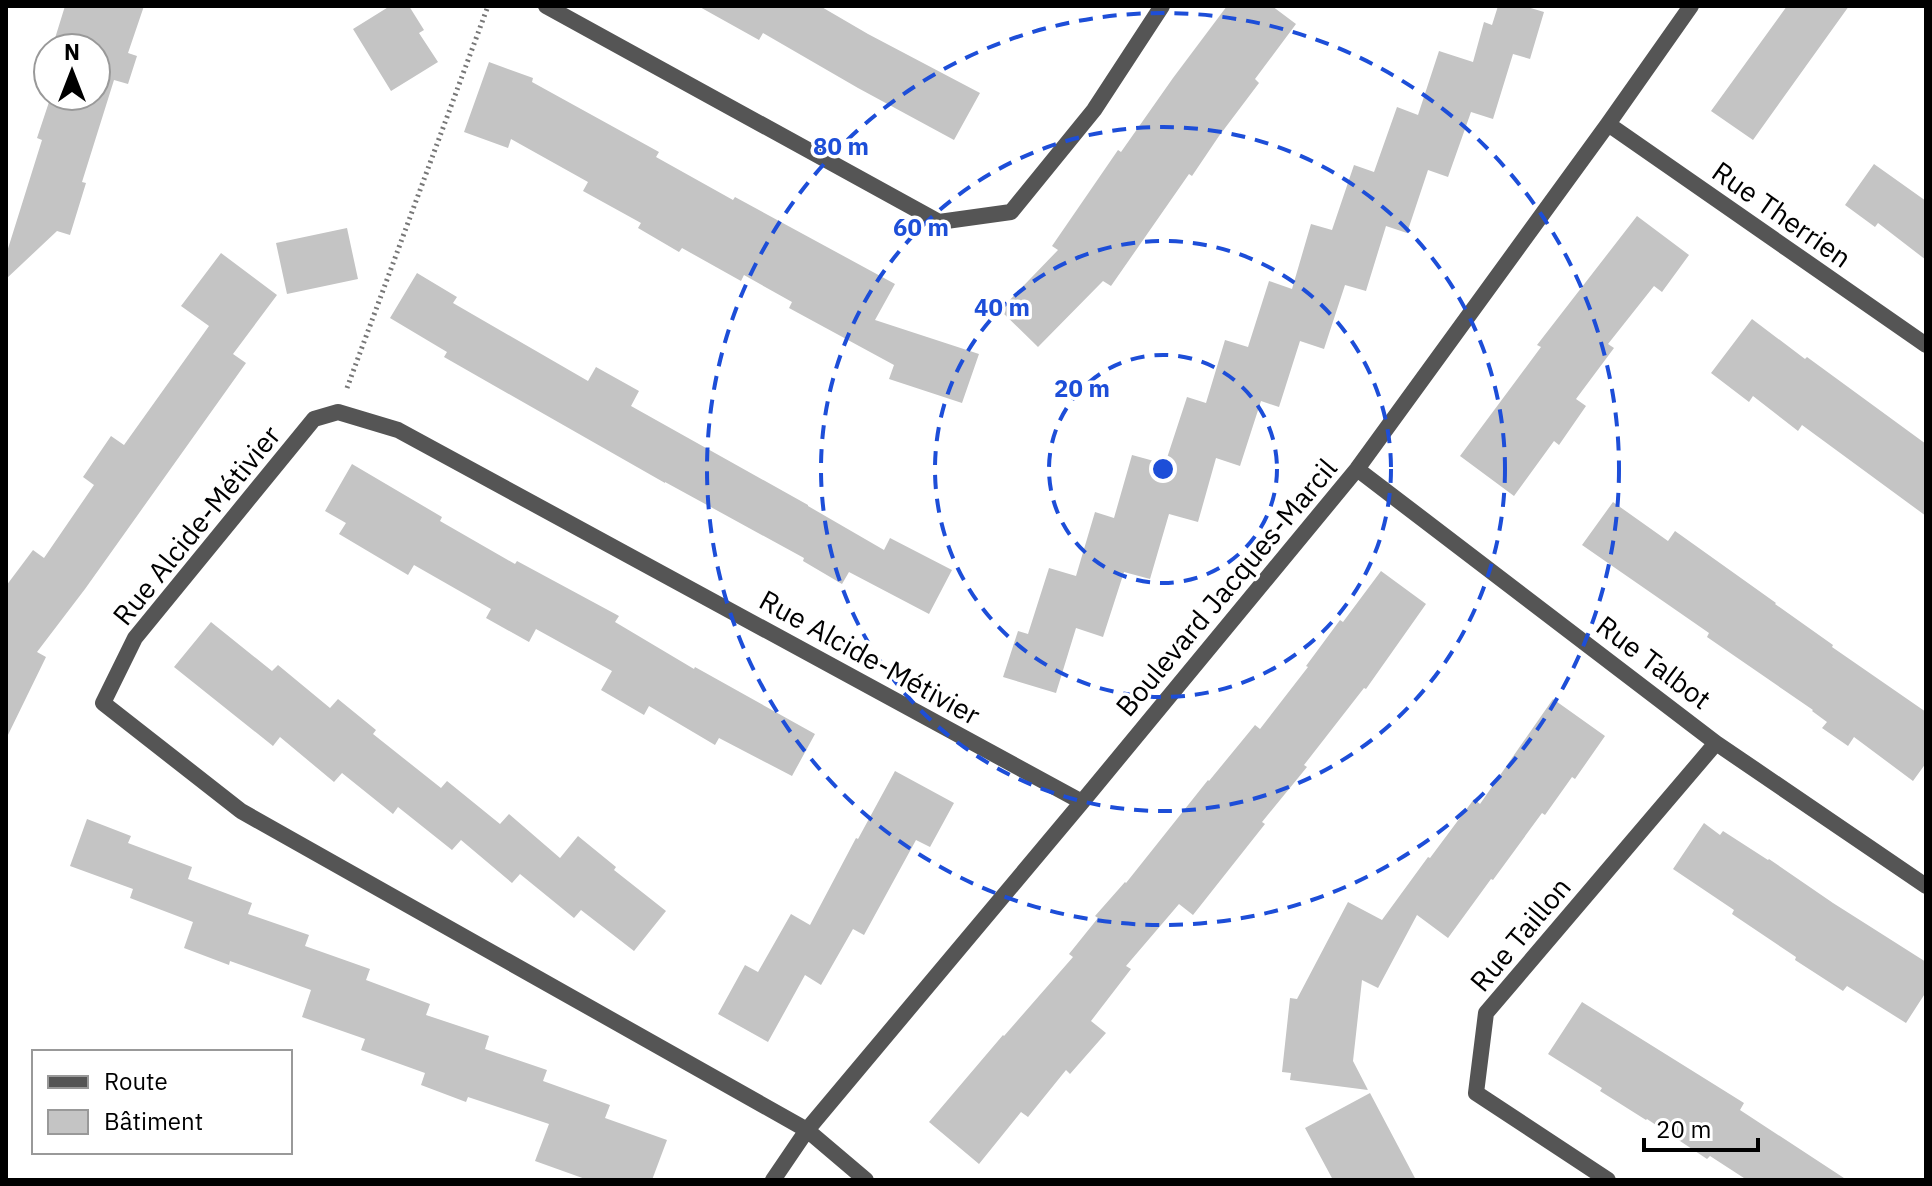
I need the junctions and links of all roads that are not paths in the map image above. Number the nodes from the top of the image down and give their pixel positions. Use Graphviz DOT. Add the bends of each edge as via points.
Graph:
graph roads {
  1 [pos="546,6"];
  2 [pos="1162,6"];
  3 [pos="1691,6"];
  4 [pos="1608,124"];
  5 [pos="1926,345"];
  6 [pos="1357,469"];
  7 [pos="1716,743"];
  8 [pos="1082,802"];
  9 [pos="1926,886"];
  10 [pos="807,1130"];
  11 [pos="773,1180"];
  12 [pos="866,1180"];
  13 [pos="1608,1180"];
  1 -- 2 [label="street" via="939,222 1011,212 1094,110"];
  3 -- 4 [label="street, Boulevard Jacques-Marcil"];
  4 -- 5 [label="street, Rue Therrien"];
  4 -- 6 [label="street, Boulevard Jacques-Marcil"];
  6 -- 7 [label="street, Rue Talbot"];
  6 -- 8 [label="street, Boulevard Jacques-Marcil"];
  7 -- 9 [label="street, Rue Talbot"];
  7 -- 13 [label="street, Rue Taillon" via="1486,1013 1476,1093"];
  8 -- 10 [label="street, Boulevard Jacques-Marcil"];
  8 -- 10 [label="street, Rue Alcide-Métivier" via="398,430 338,412 314,419 135,638 103,703 241,811"];
  10 -- 11 [label="street, Boulevard Jacques-Marcil"];
  10 -- 12 [label="street"];
}
